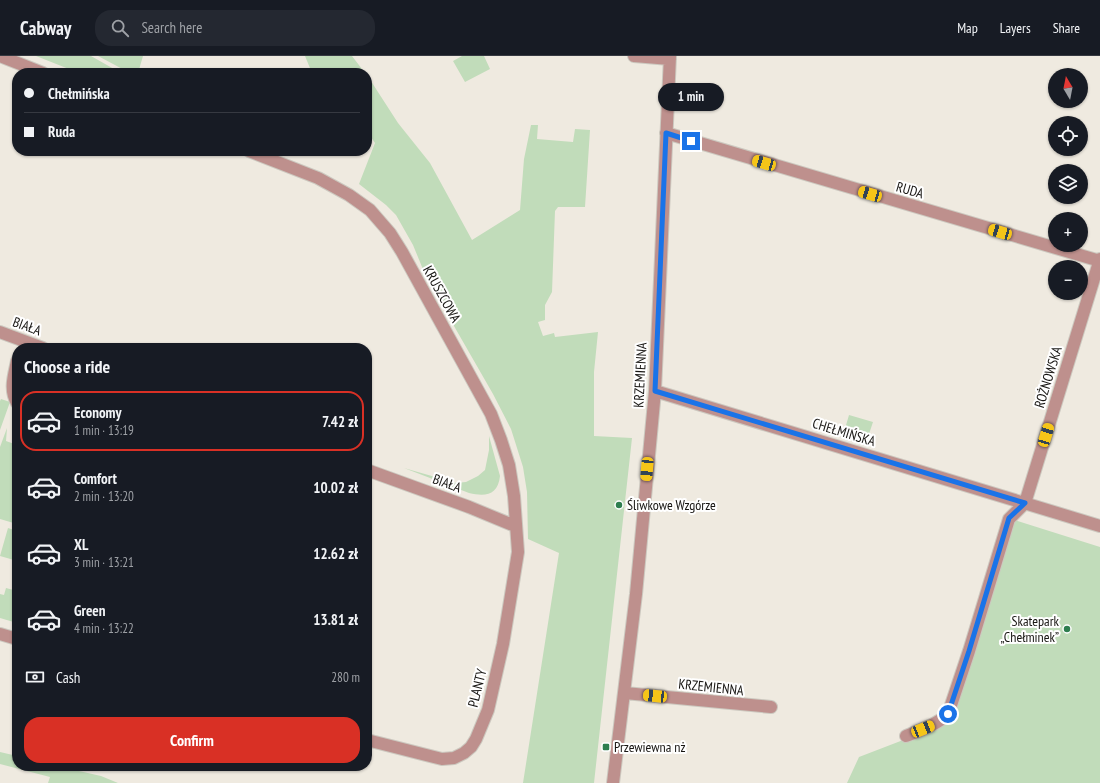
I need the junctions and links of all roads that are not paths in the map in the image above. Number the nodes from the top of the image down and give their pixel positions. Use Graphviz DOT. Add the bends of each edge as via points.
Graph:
graph roads {
  1 [pos="0,56"];
  2 [pos="634,56"];
  3 [pos="670,58"];
  4 [pos="30,68"];
  5 [pos="666,133"];
  6 [pos="262,156"];
  7 [pos="1100,261"];
  8 [pos="0,332"];
  9 [pos="19,343"];
  10 [pos="655,391"];
  11 [pos="372,472"];
  12 [pos="1025,503"];
  13 [pos="515,526"];
  14 [pos="1100,526"];
  15 [pos="0,634"];
  16 [pos="12,638"];
  17 [pos="625,693"];
  18 [pos="771,707"];
  19 [pos="906,736"];
  20 [pos="372,741"];
  21 [pos="613,783"];
  1 -- 4 [label="street"];
  2 -- 3 [label="street, KRZEMIENNA"];
  3 -- 5 [label="street, KRZEMIENNA"];
  5 -- 7 [label="street, RUDA"];
  5 -- 10 [label="street, KRZEMIENNA"];
  6 -- 13 [label="street, KRUSZCOWA" via="337,188 370,210 390,233 491,414 509,465"];
  7 -- 12 [label="street, ROŻNOWSKA"];
  8 -- 9 [label="street, BIAŁA"];
  10 -- 12 [label="street, CHEŁMIŃSKA"];
  10 -- 17 [label="street, KRZEMIENNA"];
  11 -- 13 [label="street, BIAŁA"];
  12 -- 14 [label="street, CHEŁMIŃSKA"];
  12 -- 19 [label="street" via="1009,518 948,714 931,726"];
  13 -- 20 [label="street, PLANTY" via="518,552 504,637 488,710 476,739 464,753 449,759"];
  15 -- 16 [label="street"];
  17 -- 18 [label="street, KRZEMIENNA"];
  17 -- 21 [label="street, KRZEMIENNA"];
}
